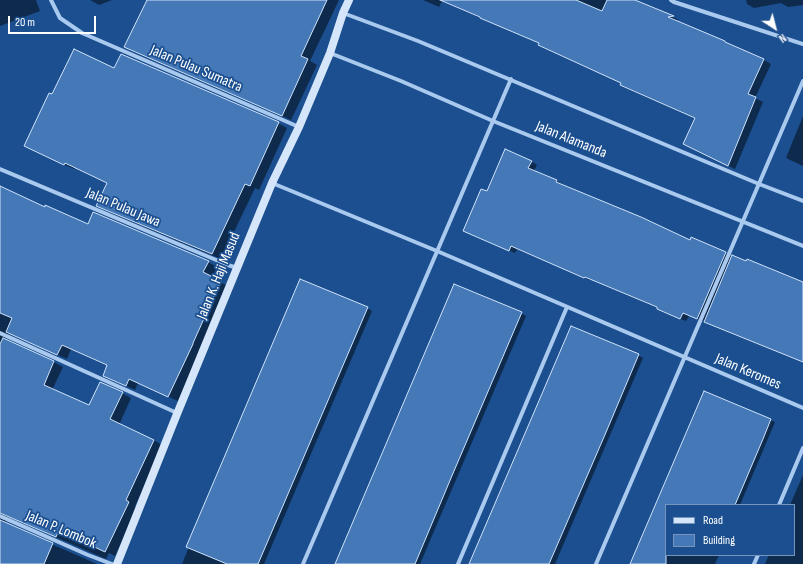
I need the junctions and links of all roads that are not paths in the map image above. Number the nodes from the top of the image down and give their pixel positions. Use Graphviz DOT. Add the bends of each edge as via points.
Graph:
graph roads {
  1 [pos="51,0"];
  2 [pos="349,0"];
  3 [pos="671,0"];
  4 [pos="343,13"];
  5 [pos="803,44"];
  6 [pos="330,53"];
  7 [pos="511,79"];
  8 [pos="803,81"];
  9 [pos="493,121"];
  10 [pos="299,126"];
  11 [pos="0,169"];
  12 [pos="272,183"];
  13 [pos="759,184"];
  14 [pos="803,201"];
  15 [pos="742,222"];
  16 [pos="803,246"];
  17 [pos="437,251"];
  18 [pos="237,268"];
  19 [pos="568,307"];
  20 [pos="0,332"];
  21 [pos="684,358"];
  22 [pos="803,408"];
  23 [pos="177,414"];
  24 [pos="803,448"];
  25 [pos="779,504"];
  26 [pos="0,516"];
  27 [pos="112,564"];
  28 [pos="117,564"];
  29 [pos="303,564"];
  30 [pos="458,564"];
  31 [pos="596,564"];
  1 -- 10 [label="street, Jalan Pulau Sumatra" via="60,18 82,34"];
  2 -- 4 [label="street, Jalan K. Haji Masud"];
  3 -- 5 [label="street"];
  4 -- 6 [label="street, Jalan K. Haji Masud"];
  4 -- 7 [label="street"];
  6 -- 9 [label="street, Jalan Alamanda"];
  6 -- 10 [label="street, Jalan K. Haji Masud"];
  7 -- 9 [label="street"];
  7 -- 13 [label="street"];
  8 -- 13 [label="street"];
  9 -- 15 [label="street, Jalan Alamanda"];
  9 -- 17 [label="street"];
  10 -- 12 [label="street, Jalan K. Haji Masud"];
  11 -- 18 [label="street, Jalan Pulau Jawa"];
  12 -- 17 [label="street, Jalan Keromes"];
  12 -- 18 [label="street, Jalan K. Haji Masud"];
  13 -- 14 [label="street"];
  13 -- 15 [label="street"];
  15 -- 16 [label="street, Jalan Alamanda"];
  15 -- 21 [label="street"];
  17 -- 19 [label="street, Jalan Keromes"];
  17 -- 29 [label="street"];
  18 -- 23 [label="street, Jalan K. Haji Masud"];
  19 -- 21 [label="street, Jalan Keromes"];
  19 -- 30 [label="street"];
  20 -- 23 [label="street"];
  21 -- 22 [label="street, Jalan Keromes"];
  21 -- 31 [label="street"];
  23 -- 28 [label="street, Jalan K. Haji Masud"];
  24 -- 25 [label="street"];
  26 -- 27 [label="street, Jalan P. Lombok"];
}
